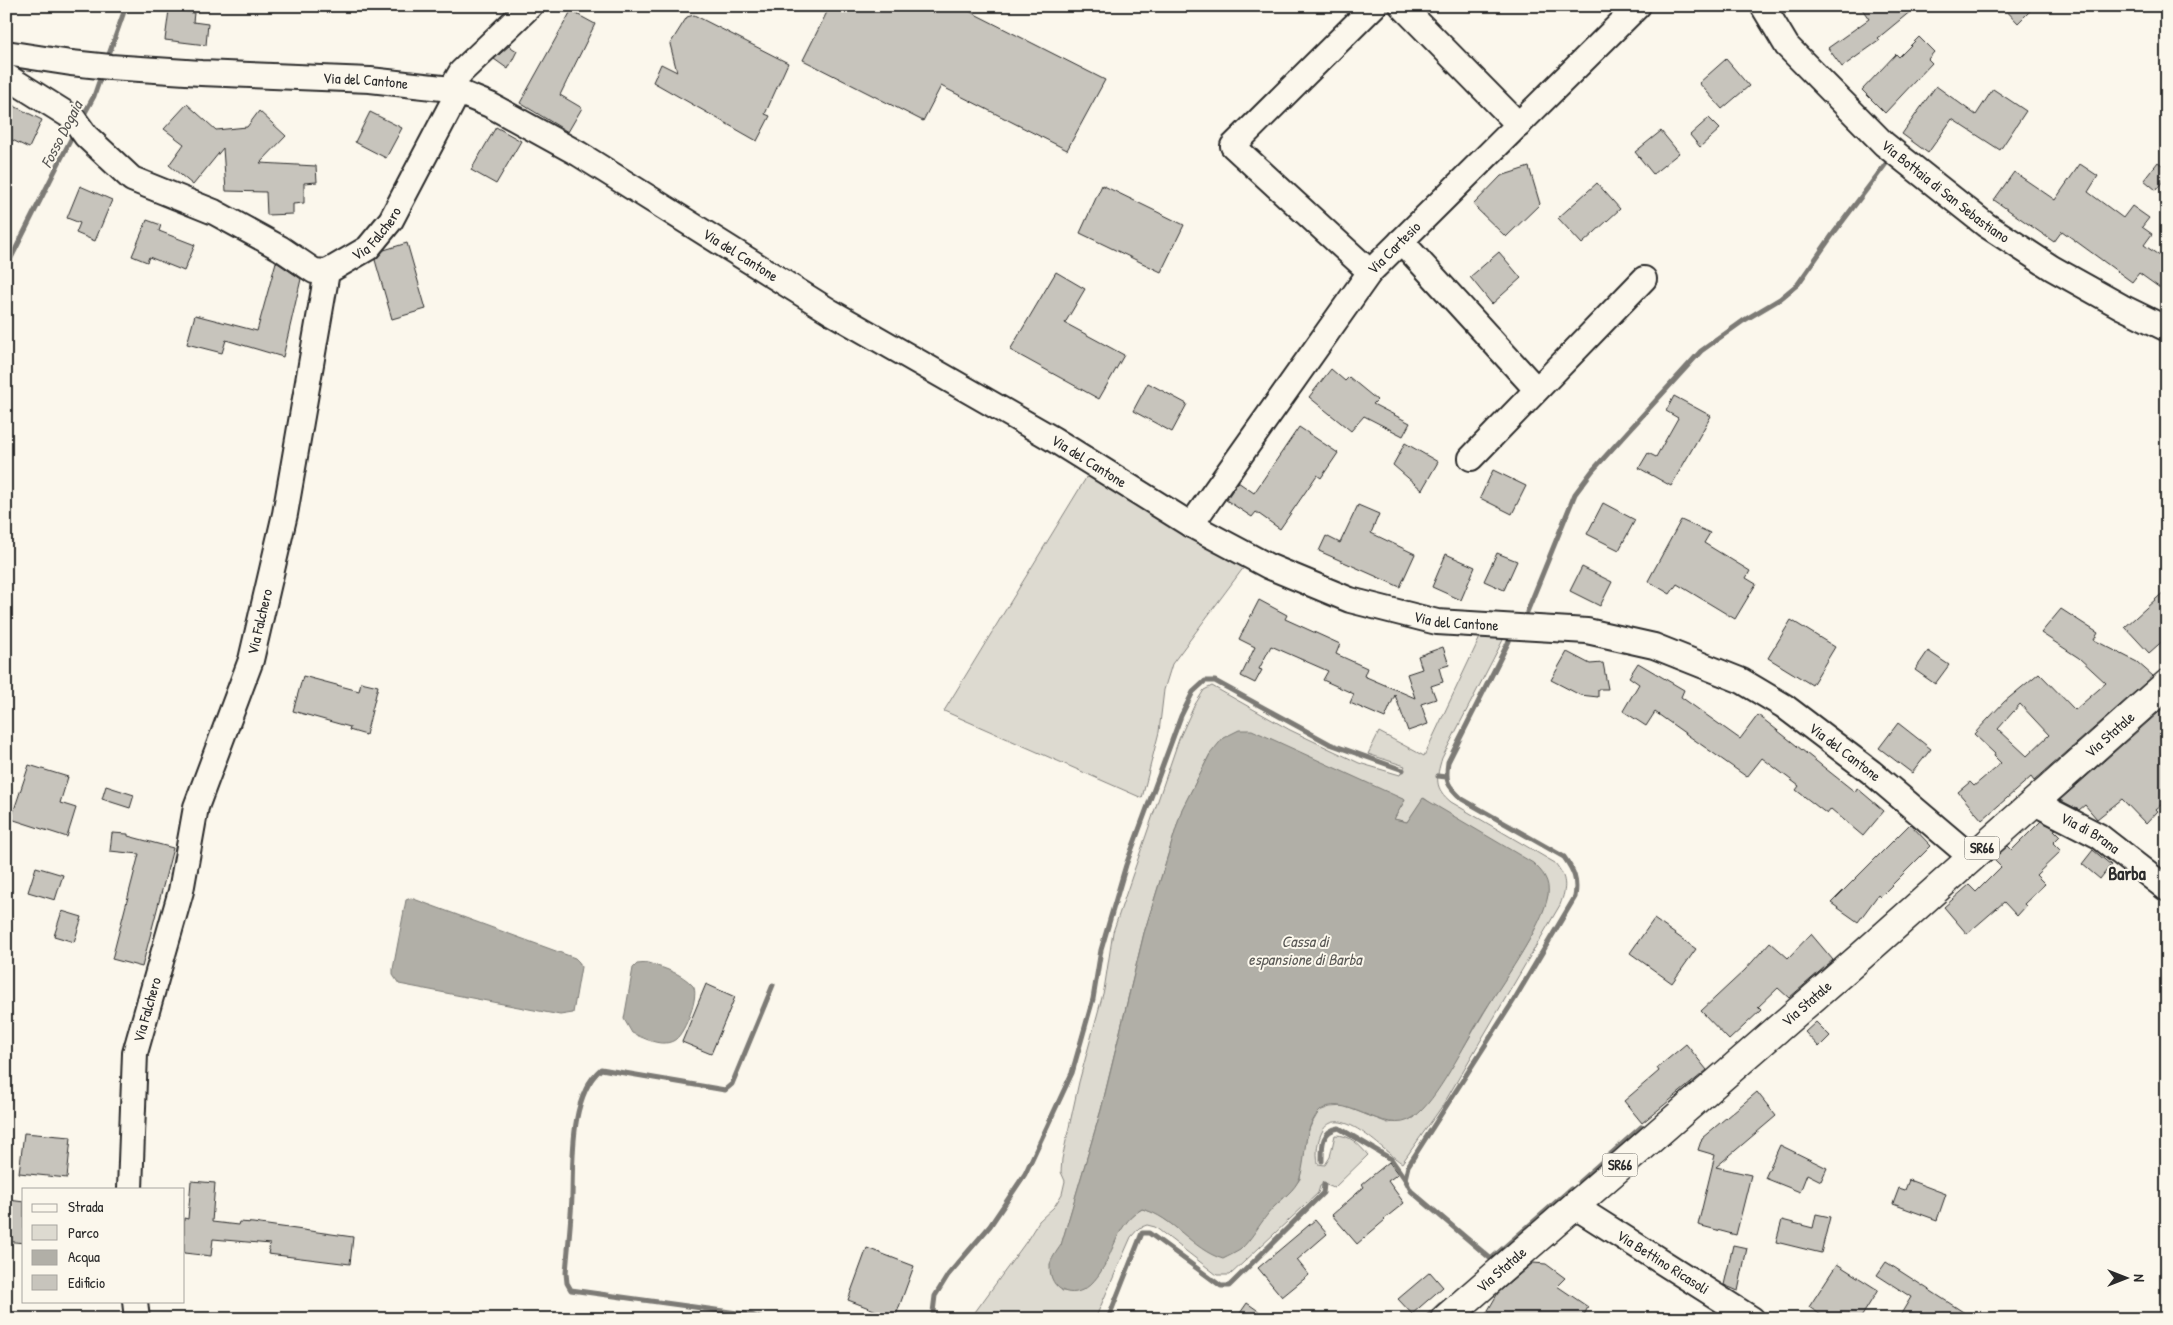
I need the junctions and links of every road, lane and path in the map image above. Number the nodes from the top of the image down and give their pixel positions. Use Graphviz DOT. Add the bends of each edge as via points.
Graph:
graph roads {
  1 [pos="530,6"];
  2 [pos="1374,6"];
  3 [pos="1402,6"];
  4 [pos="1638,6"];
  5 [pos="1763,6"];
  6 [pos="14,54"];
  7 [pos="6,76"];
  8 [pos="451,89"];
  9 [pos="1519,125"];
  10 [pos="1401,241"];
  11 [pos="327,272"];
  12 [pos="1370,272"];
  13 [pos="1644,279"];
  14 [pos="2167,329"];
  15 [pos="1536,389"];
  16 [pos="1471,458"];
  17 [pos="1191,525"];
  18 [pos="2167,684"];
  19 [pos="2033,802"];
  20 [pos="1971,857"];
  21 [pos="2167,889"];
  22 [pos="130,1188"];
  23 [pos="1577,1202"];
  24 [pos="135,1302"];
  25 [pos="137,1319"];
  26 [pos="1445,1319"];
  27 [pos="1752,1319"];
  1 -- 8 [label="street" via="461,72"];
  2 -- 12 [label="street" via="1233,146"];
  3 -- 9 [label="street"];
  4 -- 9 [label="street, Via Cartesio"];
  5 -- 14 [label="street, Via Bottaia di San Sebastiano" via="1787,46 1884,144 1994,230 2052,268"];
  6 -- 8 [label="street, Via del Cantone" via="71,63 360,80"];
  7 -- 11 [label="street" via="79,127 132,179 214,212 280,248 314,271"];
  8 -- 11 [label="street, Via Falchero" via="453,102 391,220 368,248"];
  8 -- 17 [label="street, Via del Cantone" via="490,105 578,154 831,312 1052,439"];
  9 -- 10 [label="street, Via Cartesio"];
  10 -- 12 [label="street, Via Cartesio"];
  10 -- 15 [label="street"];
  11 -- 22 [label="street, Via Falchero" via="285,514 253,651 196,807 181,891 135,1053"];
  12 -- 17 [label="street, Via Cartesio"];
  13 -- 15 [label="street"];
  15 -- 16 [label="street"];
  17 -- 20 [label="street, Via del Cantone" via="1268,566 1350,600 1436,622 1587,631 1654,646 1742,681 1784,706 1856,760"];
  18 -- 19 [label="main road, Via Statale / SR66"];
  19 -- 20 [label="main road, Via Statale / SR66"];
  19 -- 21 [label="street, Via di Brana" via="2099,836"];
  20 -- 23 [label="main road, Via Statale / SR66" via="1831,983"];
  23 -- 26 [label="main road, Via Statale / SR66"];
  23 -- 27 [label="street, Via Bettino Ricasoli" via="1582,1211"];
  24 -- 25 [label="street"];
}
